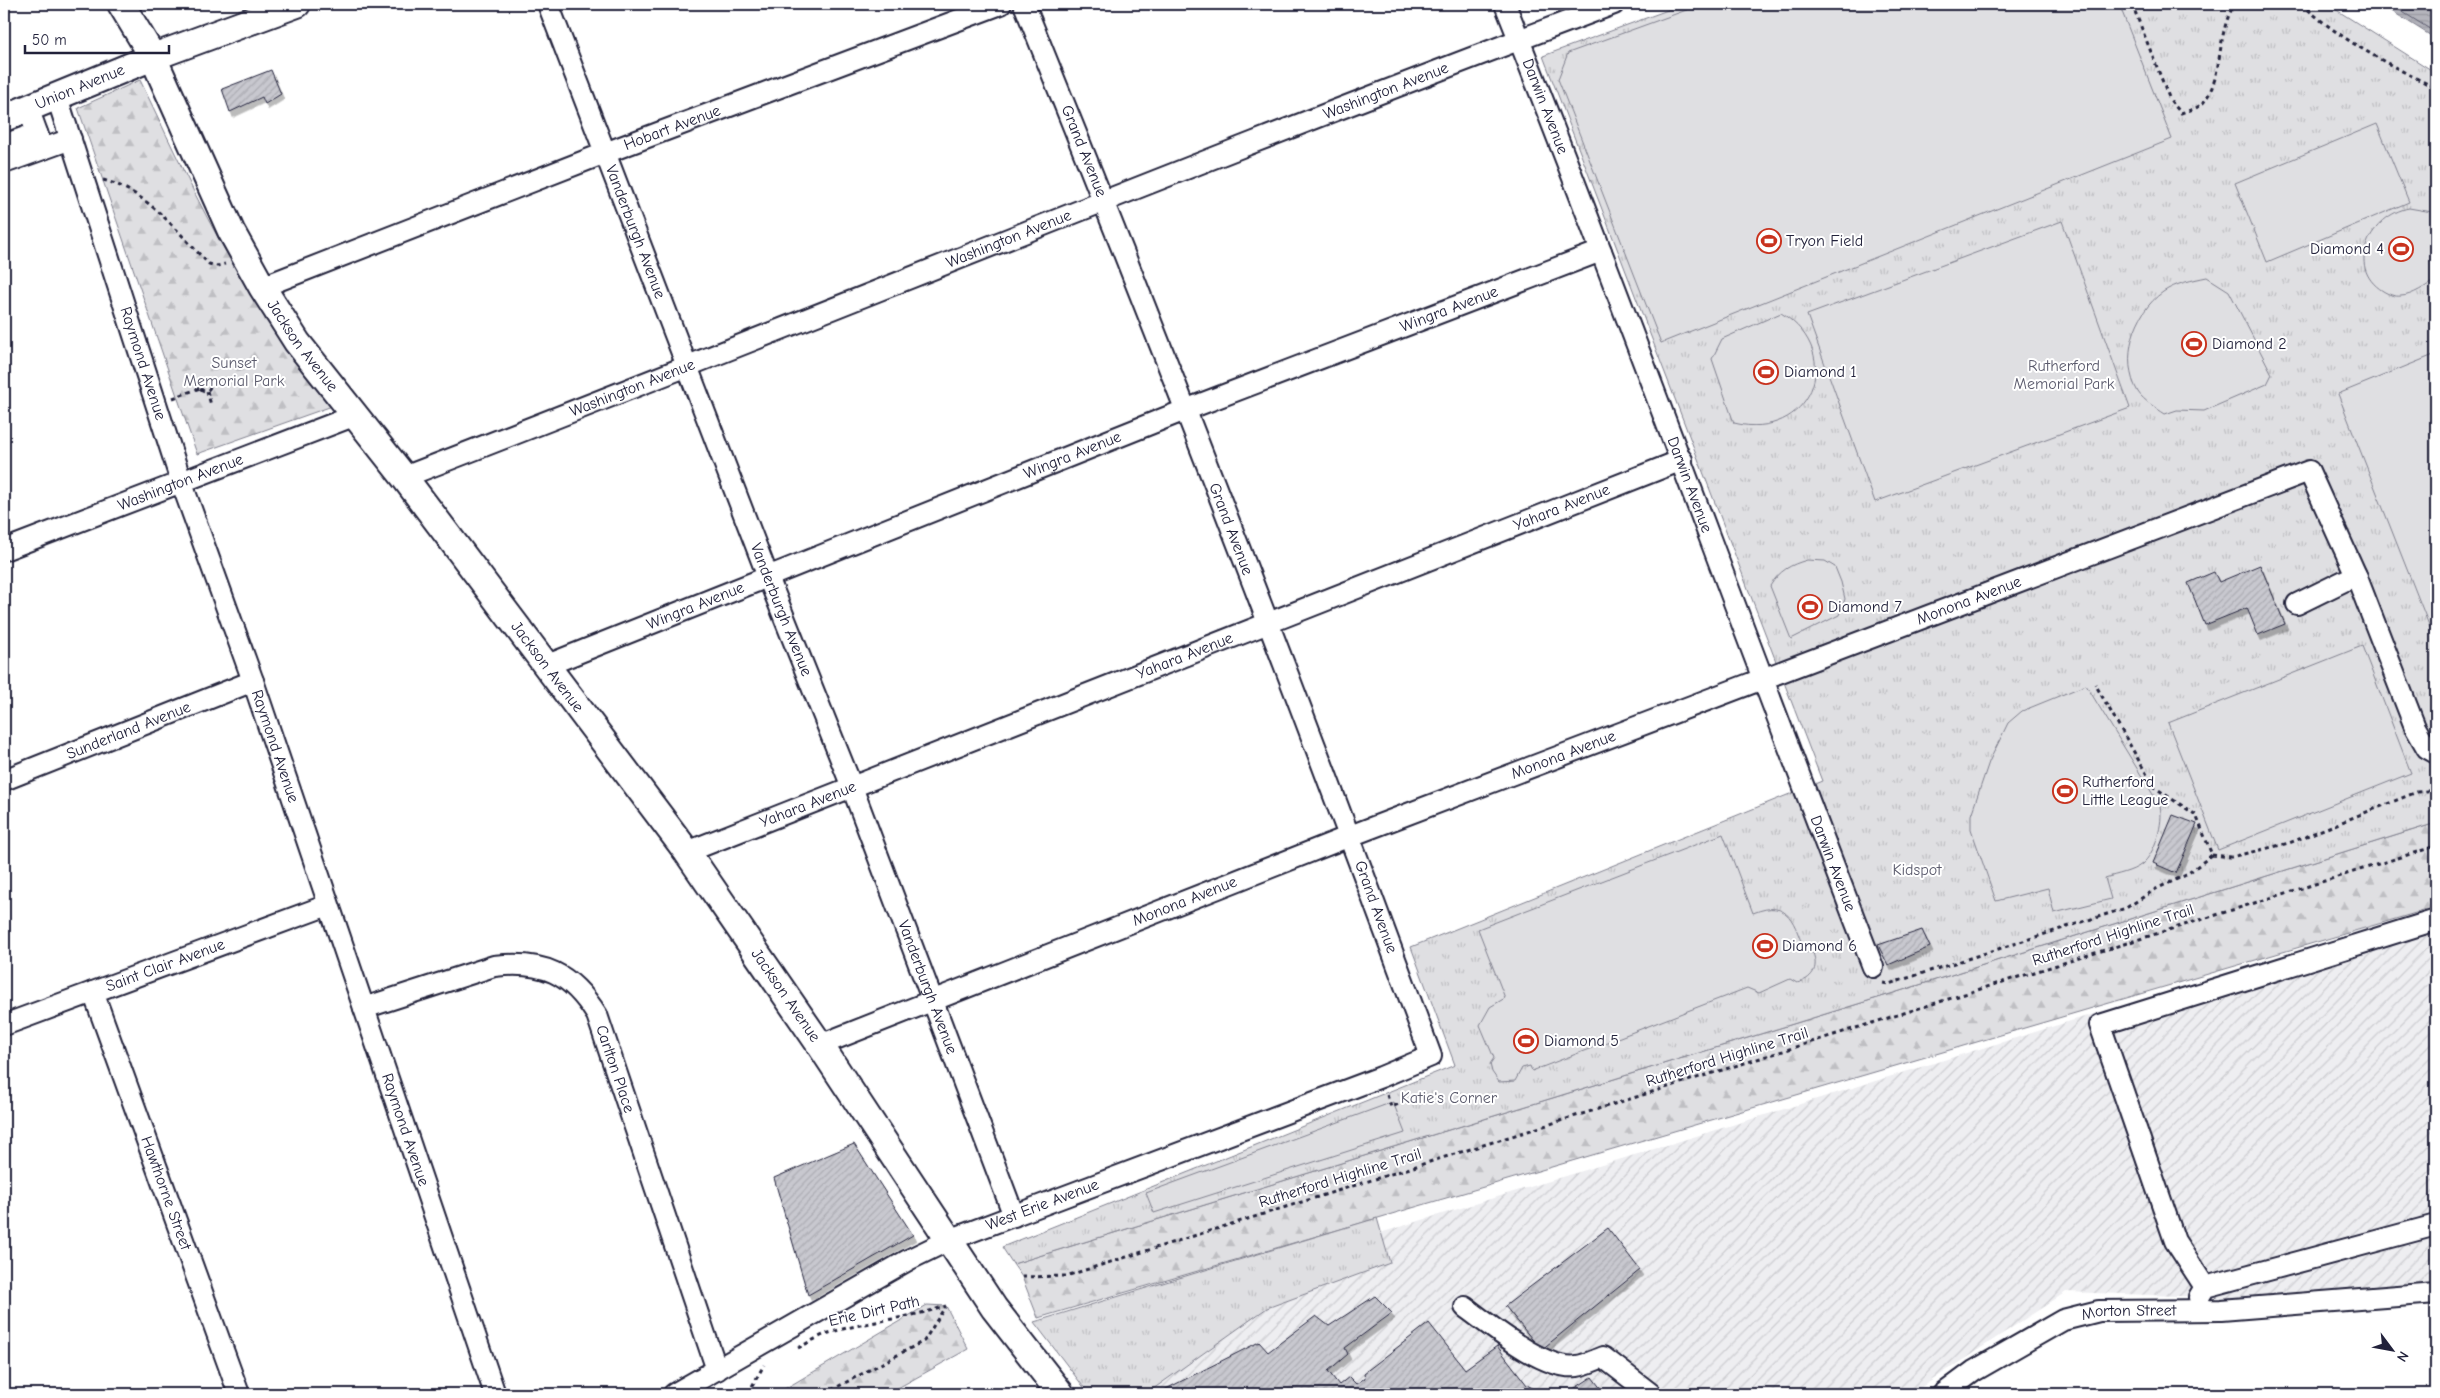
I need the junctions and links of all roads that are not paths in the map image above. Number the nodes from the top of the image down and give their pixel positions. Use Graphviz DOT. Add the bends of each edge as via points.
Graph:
graph roads {
  1 [pos="121,4"];
  2 [pos="548,4"];
  3 [pos="1001,4"];
  4 [pos="1024,4"];
  5 [pos="1505,4"];
  6 [pos="1614,4"];
  7 [pos="286,6"];
  8 [pos="1519,39"];
  9 [pos="153,57"];
  10 [pos="57,97"];
  11 [pos="28,108"];
  12 [pos="4,118"];
  13 [pos="71,139"];
  14 [pos="40,141"];
  15 [pos="4,145"];
  16 [pos="605,152"];
  17 [pos="4,163"];
  18 [pos="1103,200"];
  19 [pos="1601,251"];
  20 [pos="262,287"];
  21 [pos="689,367"];
  22 [pos="1185,410"];
  23 [pos="356,415"];
  24 [pos="1682,460"];
  25 [pos="404,477"];
  26 [pos="181,481"];
  27 [pos="4,550"];
  28 [pos="2356,575"];
  29 [pos="768,577"];
  30 [pos="2297,604"];
  31 [pos="1267,624"];
  32 [pos="545,666"];
  33 [pos="253,681"];
  34 [pos="1762,681"];
  35 [pos="2436,753"];
  36 [pos="4,780"];
  37 [pos="852,788"];
  38 [pos="1350,836"];
  39 [pos="687,852"];
  40 [pos="328,905"];
  41 [pos="2436,920"];
  42 [pos="1873,967"];
  43 [pos="94,992"];
  44 [pos="932,1001"];
  45 [pos="364,1008"];
  46 [pos="4,1026"];
  47 [pos="820,1045"];
  48 [pos="1431,1056"];
  49 [pos="1014,1216"];
  50 [pos="2436,1225"];
  51 [pos="949,1240"];
  52 [pos="2205,1287"];
  53 [pos="2436,1293"];
  54 [pos="1465,1307"];
  55 [pos="2189,1310"];
  56 [pos="717,1370"];
  57 [pos="239,1394"];
  58 [pos="495,1394"];
  59 [pos="674,1394"];
  60 [pos="1061,1394"];
  61 [pos="1651,1394"];
  62 [pos="1943,1394"];
  1 -- 9 [label="main road, Jackson Avenue"];
  2 -- 16 [label="street, Vanderburgh Avenue"];
  3 -- 16 [label="street, Hobart Avenue"];
  4 -- 18 [label="street, Grand Avenue"];
  5 -- 8 [label="street, Darwin Avenue"];
  6 -- 8 [label="street, Washington Avenue"];
  7 -- 9 [label="main road, Union Avenue"];
  8 -- 18 [label="street, Washington Avenue"];
  8 -- 19 [label="street, Darwin Avenue"];
  9 -- 10 [label="main road, Union Avenue"];
  9 -- 20 [label="main road, Jackson Avenue" via="243,253"];
  10 -- 11 [label="main road, Union Avenue"];
  10 -- 13 [label="street, Raymond Avenue"];
  11 -- 12 [label="main road, Union Avenue"];
  11 -- 14 [label="street"];
  13 -- 14 [label="street"];
  13 -- 26 [label="street, Raymond Avenue"];
  14 -- 15 [label="street"];
  14 -- 17 [label="street"];
  16 -- 20 [label="street, Hobart Avenue"];
  16 -- 21 [label="street, Vanderburgh Avenue"];
  18 -- 21 [label="street, Washington Avenue"];
  18 -- 22 [label="street, Grand Avenue"];
  19 -- 22 [label="street, Wingra Avenue"];
  19 -- 24 [label="street, Darwin Avenue"];
  20 -- 23 [label="main road, Jackson Avenue" via="297,342"];
  21 -- 25 [label="street, Washington Avenue"];
  21 -- 29 [label="street, Vanderburgh Avenue"];
  22 -- 29 [label="street, Wingra Avenue"];
  22 -- 31 [label="street, Grand Avenue"];
  23 -- 25 [label="main road, Jackson Avenue"];
  23 -- 26 [label="street, Washington Avenue"];
  24 -- 31 [label="street, Yahara Avenue"];
  24 -- 34 [label="street, Darwin Avenue"];
  25 -- 32 [label="main road, Jackson Avenue"];
  26 -- 27 [label="street, Washington Avenue"];
  26 -- 33 [label="street, Raymond Avenue"];
  28 -- 30 [label="street"];
  28 -- 34 [label="street, Monona Avenue" via="2310,471"];
  28 -- 35 [label="street" via="2415,727 2427,748"];
  29 -- 32 [label="street, Wingra Avenue"];
  29 -- 37 [label="street, Vanderburgh Avenue"];
  31 -- 37 [label="street, Yahara Avenue"];
  31 -- 38 [label="street, Grand Avenue"];
  32 -- 39 [label="main road, Jackson Avenue"];
  33 -- 36 [label="street, Sunderland Avenue"];
  33 -- 40 [label="street, Raymond Avenue"];
  34 -- 38 [label="street, Monona Avenue"];
  34 -- 42 [label="street, Darwin Avenue"];
  37 -- 39 [label="street, Yahara Avenue"];
  37 -- 44 [label="street, Vanderburgh Avenue"];
  38 -- 44 [label="street, Monona Avenue"];
  38 -- 48 [label="street, Grand Avenue"];
  39 -- 47 [label="main road, Jackson Avenue"];
  40 -- 43 [label="street, Saint Clair Avenue"];
  40 -- 45 [label="street, Raymond Avenue"];
  41 -- 52 [label="street" via="2100,1025 2175,1241"];
  43 -- 46 [label="street, Saint Clair Avenue"];
  43 -- 57 [label="street, Hawthorne Street"];
  44 -- 47 [label="street, Monona Avenue"];
  44 -- 49 [label="street, Vanderburgh Avenue"];
  45 -- 56 [label="street, Carlton Place" via="494,966 516,963 555,972 572,983 597,1015"];
  45 -- 58 [label="street, Raymond Avenue"];
  47 -- 51 [label="main road, Jackson Avenue"];
  48 -- 49 [label="street, West Erie Avenue"];
  49 -- 51 [label="street, West Erie Avenue"];
  50 -- 52 [label="street"];
  51 -- 56 [label="street, West Erie Avenue" via="908,1260"];
  51 -- 60 [label="main road, Jackson Avenue" via="1000,1316"];
  52 -- 55 [label="street"];
  53 -- 55 [label="street, Morton Street"];
  54 -- 61 [label="street" via="1544,1360 1576,1366 1603,1357"];
  55 -- 62 [label="street, Morton Street" via="2099,1311 2063,1320 1974,1371"];
  56 -- 59 [label="street, West Erie Avenue"];
}
